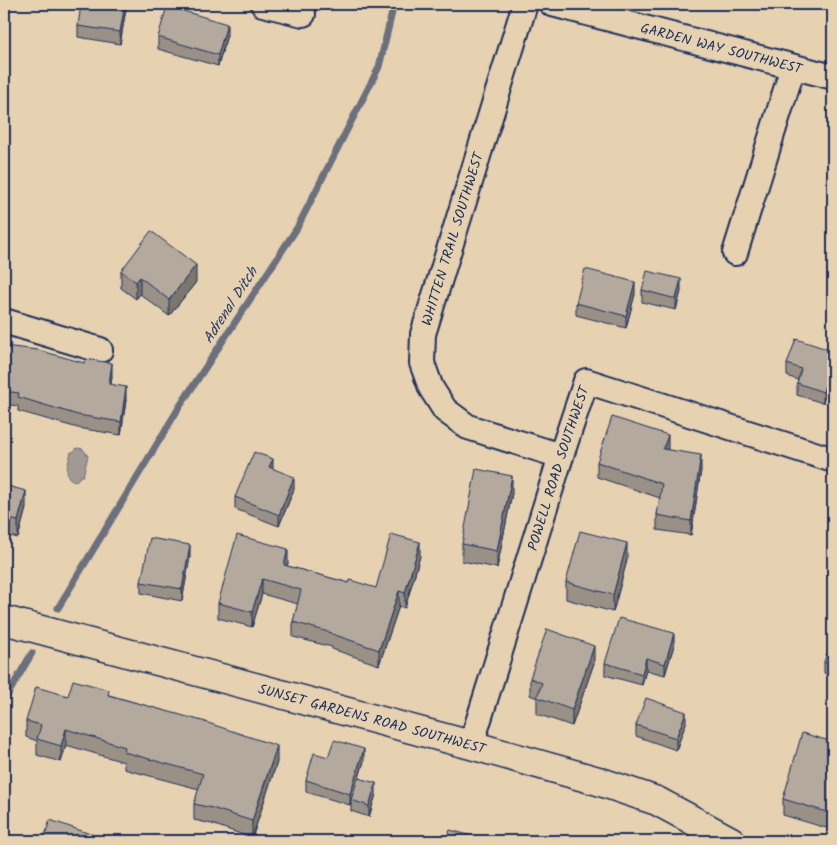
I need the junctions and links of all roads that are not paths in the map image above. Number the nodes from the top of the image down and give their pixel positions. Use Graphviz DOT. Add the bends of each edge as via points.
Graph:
graph roads {
  1 [pos="263,4"];
  2 [pos="525,4"];
  3 [pos="552,4"];
  4 [pos="303,14"];
  5 [pos="793,67"];
  6 [pos="833,77"];
  7 [pos="735,253"];
  8 [pos="4,320"];
  9 [pos="100,350"];
  10 [pos="561,456"];
  11 [pos="833,460"];
  12 [pos="4,620"];
  13 [pos="471,746"];
  14 [pos="731,841"];
  1 -- 4 [label="street"];
  2 -- 10 [label="street, WHITTEN TRAIL SOUTHWEST" via="423,334 422,363 431,388 445,410 468,427"];
  3 -- 5 [label="street, GARDEN WAY SOUTHWEST"];
  5 -- 6 [label="street, GARDEN WAY SOUTHWEST"];
  5 -- 7 [label="street"];
  8 -- 9 [label="street"];
  10 -- 11 [label="street, POWELL ROAD SOUTHWEST" via="586,382"];
  10 -- 13 [label="street, POWELL ROAD SOUTHWEST"];
  12 -- 13 [label="street, SUNSET GARDENS ROAD SOUTHWEST"];
  13 -- 14 [label="street, SUNSET GARDENS ROAD SOUTHWEST" via="657,801"];
}
